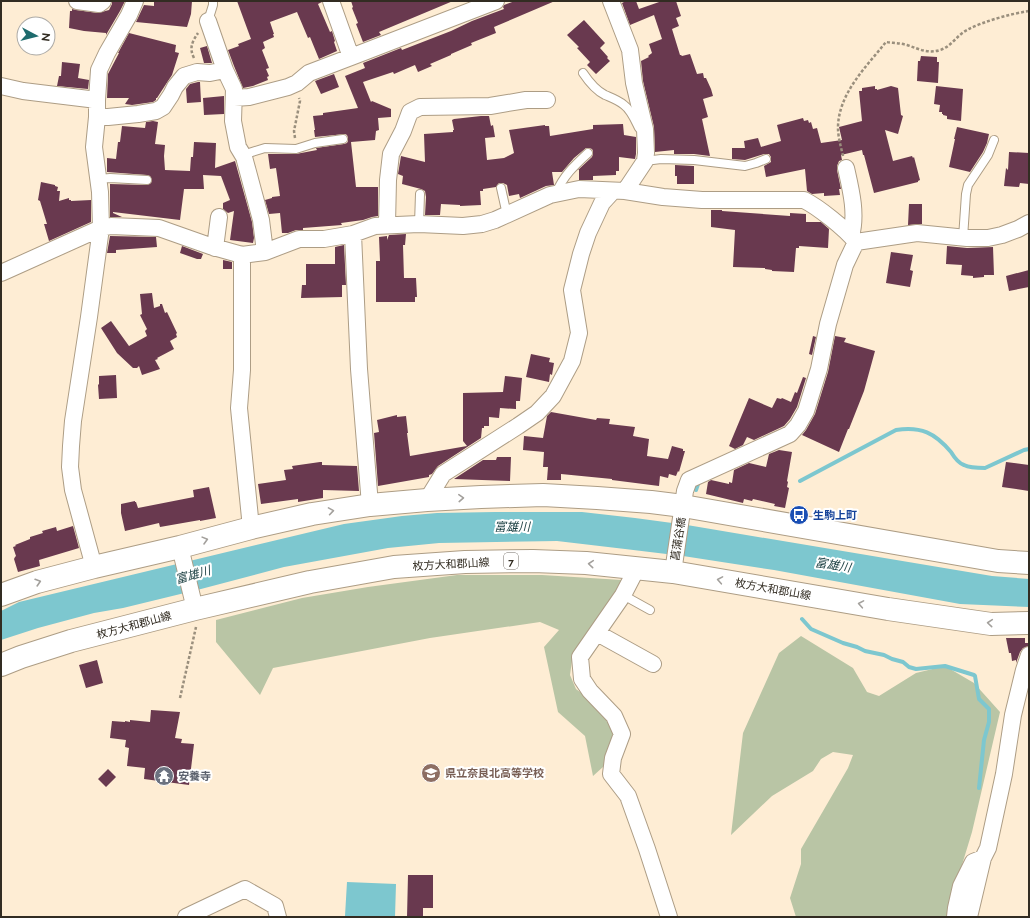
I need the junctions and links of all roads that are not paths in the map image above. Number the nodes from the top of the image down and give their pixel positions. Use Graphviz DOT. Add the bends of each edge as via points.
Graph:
graph roads {
  1 [pos="77,1"];
  2 [pos="104,1"];
  3 [pos="135,1"];
  4 [pos="213,1"];
  5 [pos="331,1"];
  6 [pos="496,1"];
  7 [pos="611,1"];
  8 [pos="208,21"];
  9 [pos="351,57"];
  10 [pos="225,70"];
  11 [pos="583,73"];
  12 [pos="1,86"];
  13 [pos="234,98"];
  14 [pos="97,100"];
  15 [pos="547,100"];
  16 [pos="97,117"];
  17 [pos="645,137"];
  18 [pos="343,139"];
  19 [pos="994,140"];
  20 [pos="588,153"];
  21 [pos="243,155"];
  22 [pos="766,159"];
  23 [pos="645,161"];
  24 [pos="846,168"];
  25 [pos="99,179"];
  26 [pos="147,180"];
  27 [pos="501,188"];
  28 [pos="619,191"];
  29 [pos="420,194"];
  30 [pos="555,194"];
  31 [pos="508,214"];
  32 [pos="219,217"];
  33 [pos="1029,223"];
  34 [pos="387,224"];
  35 [pos="419,224"];
  36 [pos="101,228"];
  37 [pos="353,234"];
  38 [pos="963,238"];
  39 [pos="853,239"];
  40 [pos="215,248"];
  41 [pos="265,252"];
  42 [pos="242,254"];
  43 [pos="1,273"];
  44 [pos="426,500"];
  45 [pos="370,505"];
  46 [pos="683,506"];
  47 [pos="251,528"];
  48 [pos="180,547"];
  49 [pos="1029,563"];
  50 [pos="94,567"];
  51 [pos="637,568"];
  52 [pos="673,572"];
  53 [pos="1,595"];
  54 [pos="623,595"];
  55 [pos="650,610"];
  56 [pos="195,618"];
  57 [pos="1029,623"];
  58 [pos="596,633"];
  59 [pos="1029,655"];
  60 [pos="653,664"];
  61 [pos="1,665"];
  62 [pos="983,858"];
  63 [pos="195,915"];
  64 [pos="278,917"];
  65 [pos="669,917"];
  66 [pos="955,917"];
  67 [pos="969,917"];
  1 -- 2 [label="street" via="99,4"];
  3 -- 14 [label="street" via="99,70"];
  4 -- 8 [label="lane"];
  5 -- 9 [label="street"];
  6 -- 9 [label="street"];
  7 -- 17 [label="street" via="630,50"];
  8 -- 10 [label="street"];
  9 -- 13 [label="street" via="309,72 288,87 249,97"];
  10 -- 13 [label="street" via="234,89"];
  10 -- 16 [label="street" via="197,72 184,76 163,106 156,111"];
  11 -- 17 [label="lane" via="591,85 625,106"];
  12 -- 14 [label="street"];
  13 -- 21 [label="street" via="233,120 238,147"];
  14 -- 16 [label="street"];
  15 -- 34 [label="street" via="526,100 490,106 420,107 410,112 391,154"];
  16 -- 25 [label="street" via="94,147"];
  17 -- 23 [label="street"];
  18 -- 21 [label="lane" via="296,149 265,148"];
  19 -- 38 [label="lane" via="988,155 968,185"];
  20 -- 30 [label="lane" via="560,182"];
  21 -- 41 [label="street" via="261,220"];
  22 -- 23 [label="lane" via="745,166 694,160"];
  23 -- 28 [label="street"];
  24 -- 39 [label="street" via="854,218"];
  25 -- 26 [label="lane"];
  25 -- 36 [label="street"];
  27 -- 31 [label="lane"];
  28 -- 30 [label="street" via="579,189"];
  28 -- 39 [label="street" via="702,200 804,200"];
  28 -- 44 [label="street" via="602,203 581,254 572,290 579,334 572,361 553,396 537,413 443,474"];
  29 -- 35 [label="lane"];
  30 -- 31 [label="street"];
  31 -- 35 [label="street" via="482,224"];
  32 -- 40 [label="street"];
  33 -- 38 [label="street" via="1002,235"];
  34 -- 35 [label="street"];
  34 -- 37 [label="street"];
  36 -- 40 [label="street" via="158,228"];
  36 -- 43 [label="street"];
  36 -- 50 [label="street" via="73,421 70,467 73,490"];
  37 -- 41 [label="street" via="324,239 299,239"];
  37 -- 45 [label="street" via="359,369"];
  38 -- 39 [label="street" via="917,234"];
  39 -- 46 [label="street, 菖蒲谷橋" via="828,324 812,396 798,424 790,434 689,480"];
  40 -- 42 [label="street"];
  41 -- 42 [label="street"];
  42 -- 47 [label="street" via="242,370 239,408"];
  44 -- 45 [label="main road"];
  44 -- 46 [label="main road, one-way" via="543,495"];
  47 -- 45 [label="main road, one-way" via="312,514"];
  46 -- 49 [label="main road" via="998,561"];
  46 -- 52 [label="street, 菖蒲谷橋"];
  48 -- 47 [label="main road, one-way"];
  48 -- 50 [label="main road"];
  48 -- 56 [label="street"];
  53 -- 50 [label="main road, one-way"];
  51 -- 52 [label="main road, 枚方大和郡山線 / 7"];
  51 -- 54 [label="street"];
  51 -- 56 [label="main road, 枚方大和郡山線 / 7, one-way" via="533,561 466,562 394,568 310,582"];
  57 -- 52 [label="main road, 枚方大和郡山線 / 7, one-way" via="991,624"];
  54 -- 55 [label="lane"];
  54 -- 58 [label="street"];
  56 -- 61 [label="main road, 枚方大和郡山線 / 7" via="71,641"];
  58 -- 60 [label="street"];
  58 -- 65 [label="street" via="580,657 582,680 614,716 622,734 613,758 611,774 628,796"];
  59 -- 62 [label="street" via="1014,715 988,848"];
  62 -- 66 [label="street" via="973,862 966,875 961,886"];
  62 -- 67 [label="street"];
  63 -- 64 [label="street" via="245,889 275,906"];
}
